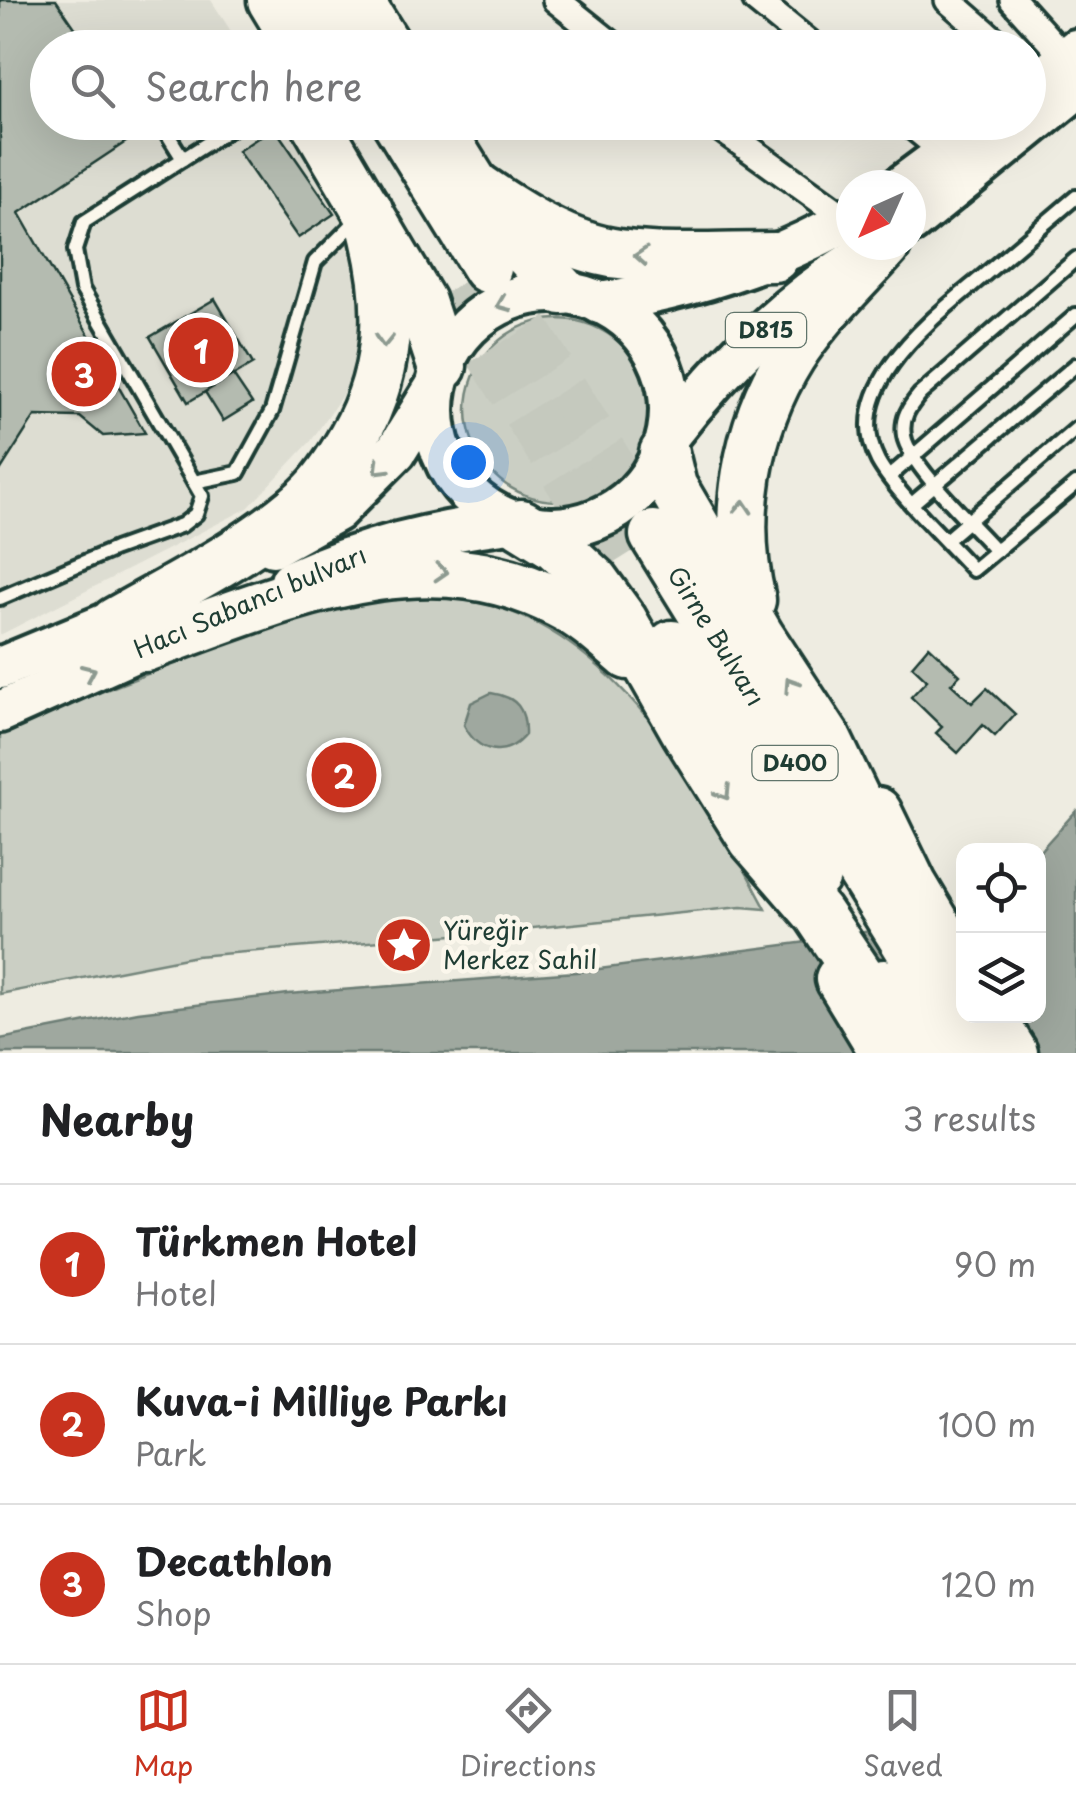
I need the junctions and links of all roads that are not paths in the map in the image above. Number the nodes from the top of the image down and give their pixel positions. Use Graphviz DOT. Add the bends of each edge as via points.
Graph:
graph roads {
  1 [pos="241,0"];
  2 [pos="272,0"];
  3 [pos="322,0"];
  4 [pos="358,0"];
  5 [pos="556,0"];
  6 [pos="756,0"];
  7 [pos="948,0"];
  8 [pos="1013,0"];
  9 [pos="259,30"];
  10 [pos="290,30"];
  11 [pos="340,30"];
  12 [pos="377,30"];
  13 [pos="594,30"];
  14 [pos="793,30"];
  15 [pos="982,30"];
  16 [pos="1029,30"];
  17 [pos="171,140"];
  18 [pos="213,140"];
  19 [pos="326,140"];
  20 [pos="361,140"];
  21 [pos="406,140"];
  22 [pos="446,140"];
  23 [pos="737,140"];
  24 [pos="930,140"];
  25 [pos="964,140"];
  26 [pos="990,140"];
  27 [pos="946,153"];
  28 [pos="183,159"];
  29 [pos="923,170"];
  30 [pos="474,184"];
  31 [pos="1076,197"];
  32 [pos="926,207"];
  33 [pos="368,210"];
  34 [pos="836,211"];
  35 [pos="836,240"];
  36 [pos="774,257"];
  37 [pos="1076,258"];
  38 [pos="839,260"];
  39 [pos="849,260"];
  40 [pos="582,296"];
  41 [pos="1076,314"];
  42 [pos="1076,366"];
  43 [pos="439,377"];
  44 [pos="1076,429"];
  45 [pos="666,444"];
  46 [pos="912,457"];
  47 [pos="890,476"];
  48 [pos="194,482"];
  49 [pos="936,484"];
  50 [pos="1076,484"];
  51 [pos="913,503"];
  52 [pos="969,520"];
  53 [pos="515,523"];
  54 [pos="946,540"];
  55 [pos="637,548"];
  56 [pos="996,551"];
  57 [pos="0,598"];
  58 [pos="130,634"];
  59 [pos="760,637"];
  60 [pos="0,668"];
  61 [pos="0,712"];
  62 [pos="686,732"];
  63 [pos="911,1011"];
  64 [pos="995,1023"];
  65 [pos="926,1053"];
  66 [pos="974,1053"];
  67 [pos="1014,1053"];
  1 -- 9 [label="highway"];
  2 -- 10 [label="highway"];
  3 -- 11 [label="highway"];
  4 -- 12 [label="highway"];
  5 -- 13 [label="street"];
  6 -- 14 [label="street"];
  7 -- 15 [label="street"];
  8 -- 16 [label="street"];
  17 -- 28 [label="lane"];
  18 -- 28 [label="lane"];
  19 -- 33 [label="highway"];
  20 -- 21 [label="highway" via="469,279"];
  22 -- 30 [label="highway"];
  23 -- 34 [label="street"];
  24 -- 27 [label="street"];
  25 -- 27 [label="main road"];
  26 -- 32 [label="main road"];
  27 -- 29 [label="main road"];
  28 -- 48 [label="lane" via="84,222 75,250 82,289"];
  36 -- 30 [label="highway, one-way" via="616,254 510,210"];
  30 -- 40 [label="highway" via="496,220"];
  31 -- 47 [label="lane" via="918,332 892,365 872,406 870,428"];
  33 -- 43 [label="highway" via="421,302"];
  33 -- 48 [label="lane" via="315,262 272,411 238,473"];
  33 -- 58 [label="highway, one-way" via="386,310 384,358 371,405 309,498 204,571"];
  35 -- 36 [label="main road, D815"];
  36 -- 40 [label="main road, D815" via="661,293"];
  37 -- 46 [label="lane" via="907,408 904,436"];
  38 -- 45 [label="main road, D815" via="704,390"];
  59 -- 39 [label="highway, one-way" via="741,560 742,501 761,412"];
  40 -- 43 [label="main road, one-way" via="534,292 490,308 459,336"];
  40 -- 45 [label="main road" via="639,328 665,370 672,409"];
  41 -- 46 [label="lane"];
  42 -- 49 [label="lane"];
  43 -- 53 [label="main road" via="436,432 447,465 473,498"];
  43 -- 58 [label="main road, Hacı Sabancı bulvarı, one-way" via="396,451 336,511"];
  44 -- 52 [label="lane"];
  45 -- 53 [label="main road" via="644,486 612,513 566,528"];
  45 -- 59 [label="highway" via="672,486"];
  46 -- 47 [label="lane"];
  46 -- 49 [label="lane"];
  47 -- 51 [label="lane"];
  48 -- 57 [label="lane" via="202,496 196,514 182,525"];
  49 -- 51 [label="lane"];
  49 -- 52 [label="lane"];
  50 -- 56 [label="lane"];
  51 -- 54 [label="lane"];
  52 -- 54 [label="lane"];
  52 -- 56 [label="lane"];
  53 -- 58 [label="main road, Hacı Sabancı bulvarı" via="440,531 346,556"];
  53 -- 62 [label="highway" via="555,545 594,581"];
  54 -- 56 [label="lane" via="973,570"];
  55 -- 63 [label="highway, Girne Bulvarı / D400"];
  58 -- 60 [label="main road, Hacı Sabancı bulvarı"];
  61 -- 58 [label="main road, Hacı Sabancı bulvarı, one-way"];
  58 -- 62 [label="highway, one-way" via="360,577 466,573 562,604 631,658"];
  63 -- 59 [label="highway, one-way" via="935,964 826,738"];
  62 -- 63 [label="highway, one-way" via="754,839 818,914 873,996"];
  63 -- 65 [label="highway, D400"];
  63 -- 66 [label="highway, D400"];
  64 -- 67 [label="highway"];
}
